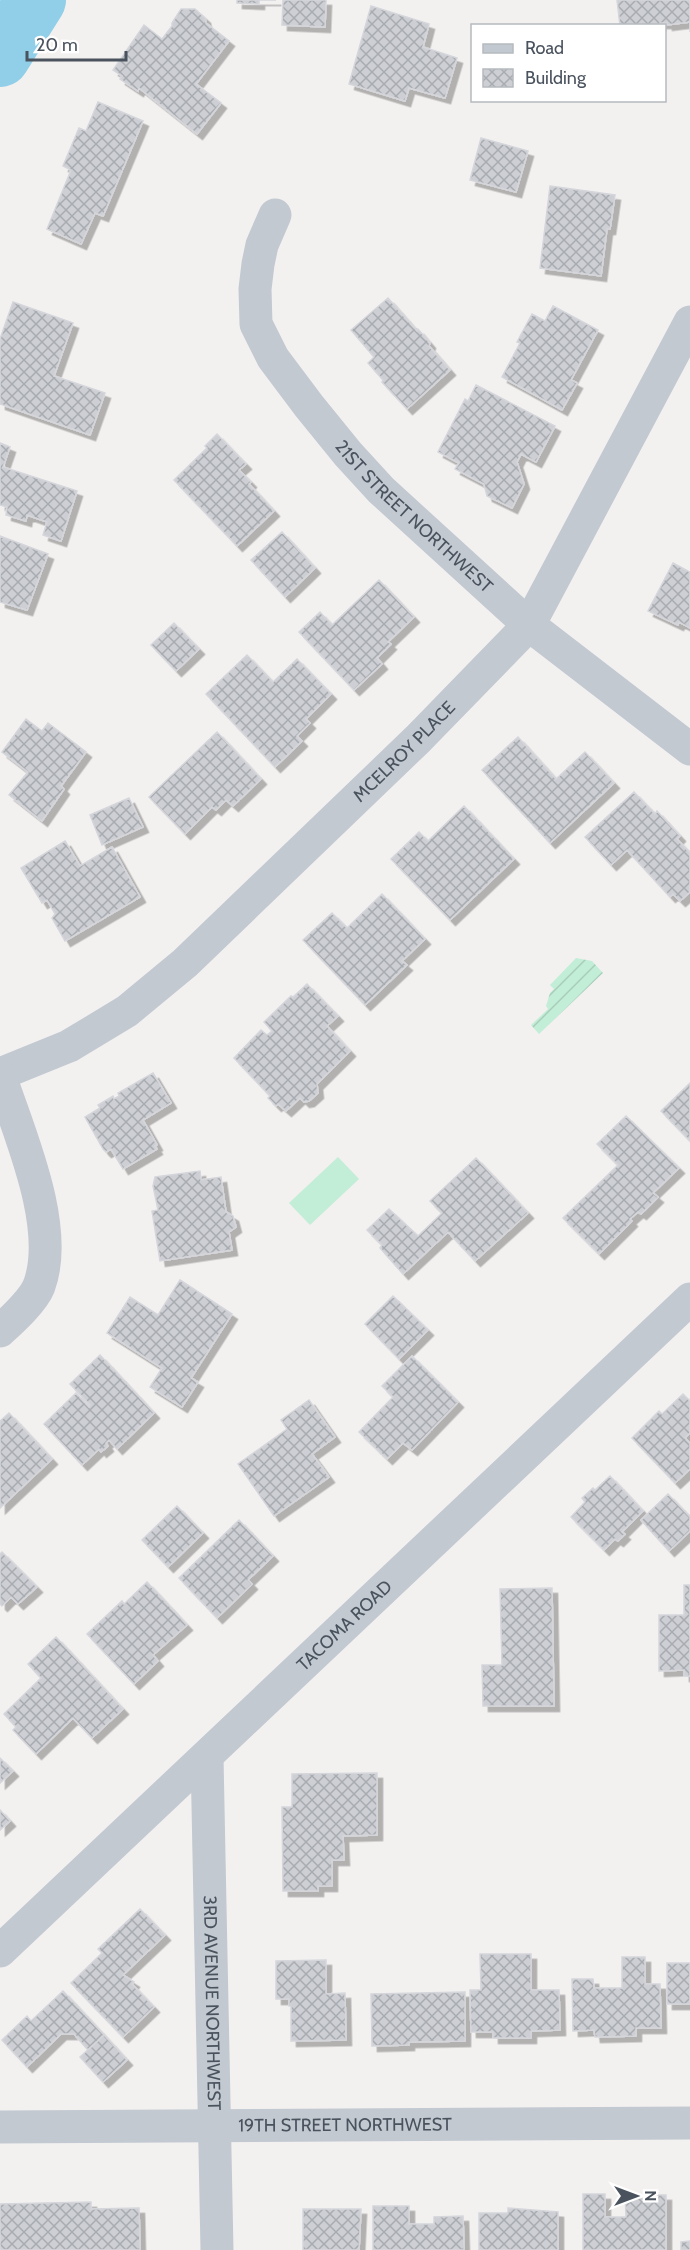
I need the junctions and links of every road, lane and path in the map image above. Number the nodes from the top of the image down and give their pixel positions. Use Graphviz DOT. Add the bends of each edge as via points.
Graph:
graph roads {
  1 [pos="275,215"];
  2 [pos="690,322"];
  3 [pos="529,625"];
  4 [pos="690,749"];
  5 [pos="0,1075"];
  6 [pos="690,1299"];
  7 [pos="0,1331"];
  8 [pos="207,1756"];
  9 [pos="0,1951"];
  10 [pos="690,2123"];
  11 [pos="216,2125"];
  12 [pos="0,2127"];
  13 [pos="217,2250"];
  1 -- 3 [label="street, 21ST STREET NORTHWEST" via="262,245 255,289 256,324 273,358 381,490"];
  2 -- 3 [label="street, MCELROY PLACE"];
  3 -- 4 [label="street, 21ST STREET NORTHWEST"];
  3 -- 5 [label="street, MCELROY PLACE" via="418,739 185,963 127,1011 69,1046"];
  5 -- 7 [label="street, MCELROY PLACE" via="28,1158 46,1237 45,1263 38,1288"];
  6 -- 8 [label="street, TACOMA ROAD"];
  8 -- 9 [label="street, TACOMA ROAD"];
  8 -- 11 [label="street, 3RD AVENUE NORTHWEST"];
  10 -- 11 [label="street, 19TH STREET NORTHWEST"];
  11 -- 12 [label="street, 19TH STREET NORTHWEST"];
  11 -- 13 [label="street, 3RD AVENUE NORTHWEST"];
}
